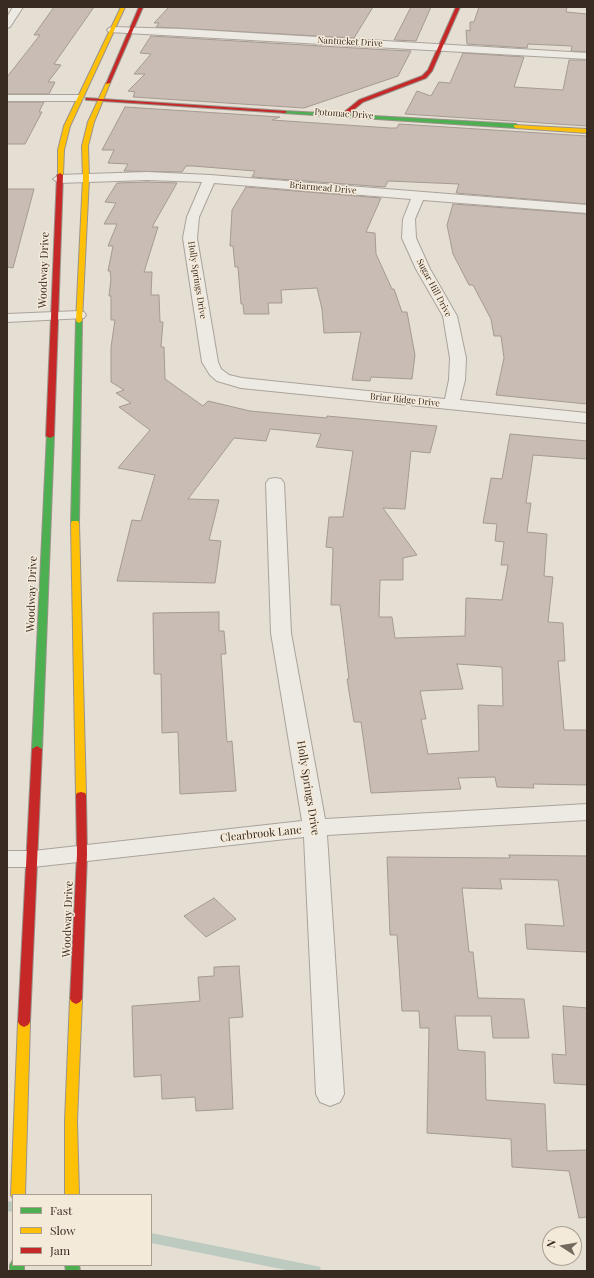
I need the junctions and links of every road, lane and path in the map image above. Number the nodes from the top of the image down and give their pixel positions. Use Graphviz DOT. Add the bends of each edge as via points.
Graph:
graph roads {
  1 [pos="18,7"];
  2 [pos="123,7"];
  3 [pos="141,7"];
  4 [pos="458,7"];
  5 [pos="7,25"];
  6 [pos="112,30"];
  7 [pos="130,30"];
  8 [pos="442,47"];
  9 [pos="587,56"];
  10 [pos="7,98"];
  11 [pos="78,101"];
  12 [pos="101,101"];
  13 [pos="7,104"];
  14 [pos="345,114"];
  15 [pos="587,130"];
  16 [pos="86,178"];
  17 [pos="59,179"];
  18 [pos="210,179"];
  19 [pos="418,196"];
  20 [pos="587,209"];
  21 [pos="79,315"];
  22 [pos="55,316"];
  23 [pos="7,318"];
  24 [pos="223,378"];
  25 [pos="451,405"];
  26 [pos="587,418"];
  27 [pos="275,483"];
  28 [pos="587,812"];
  29 [pos="316,828"];
  30 [pos="82,854"];
  31 [pos="7,859"];
  32 [pos="33,859"];
  33 [pos="330,1094"];
  34 [pos="18,1194"];
  35 [pos="72,1194"];
  1 -- 5 [label="street"];
  2 -- 6 [label="main road, Woodway Drive"];
  3 -- 7 [label="main road, Woodway Drive"];
  4 -- 8 [label="main road"];
  6 -- 7 [label="street, Nantucket Drive"];
  6 -- 11 [label="main road, Woodway Drive"];
  7 -- 8 [label="street, Nantucket Drive"];
  7 -- 12 [label="main road, Woodway Drive"];
  8 -- 9 [label="street, Nantucket Drive"];
  8 -- 14 [label="main road" via="430,71 424,77 361,101"];
  10 -- 11 [label="street, Potomac Drive"];
  11 -- 12 [label="main road, Potomac Drive"];
  11 -- 13 [label="street, Potomac Drive"];
  11 -- 17 [label="main road, Woodway Drive" via="61,150"];
  12 -- 14 [label="main road, Potomac Drive"];
  12 -- 16 [label="main road, Woodway Drive" via="84,146"];
  14 -- 15 [label="main road, Potomac Drive"];
  16 -- 17 [label="street, Briarmead Drive"];
  16 -- 18 [label="street, Briarmead Drive" via="147,176"];
  16 -- 21 [label="main road, Woodway Drive"];
  17 -- 22 [label="main road, Woodway Drive"];
  18 -- 19 [label="street, Briarmead Drive"];
  18 -- 24 [label="street, Holly Springs Drive" via="193,217 190,238 210,362 215,372"];
  19 -- 20 [label="street, Briarmead Drive"];
  19 -- 25 [label="street, Sugar Hill Drive" via="409,219 409,238 423,269 450,316 458,358 457,380"];
  21 -- 22 [label="street"];
  21 -- 30 [label="main road, Woodway Drive" via="71,518"];
  22 -- 23 [label="street"];
  22 -- 32 [label="main road, Woodway Drive" via="50,519"];
  24 -- 25 [label="street, Briar Ridge Drive" via="241,383"];
  25 -- 26 [label="street, Briar Ridge Drive"];
  27 -- 29 [label="street, Holly Springs Drive" via="281,632"];
  28 -- 29 [label="street, Clearbrook Lane"];
  29 -- 30 [label="street, Clearbrook Lane"];
  29 -- 33 [label="street, Holly Springs Drive"];
  30 -- 32 [label="street, Clearbrook Lane"];
  30 -- 35 [label="main road, Woodway Drive" via="71,1121"];
  31 -- 32 [label="street, Clearbrook Lane"];
  32 -- 34 [label="main road, Woodway Drive"];
}
